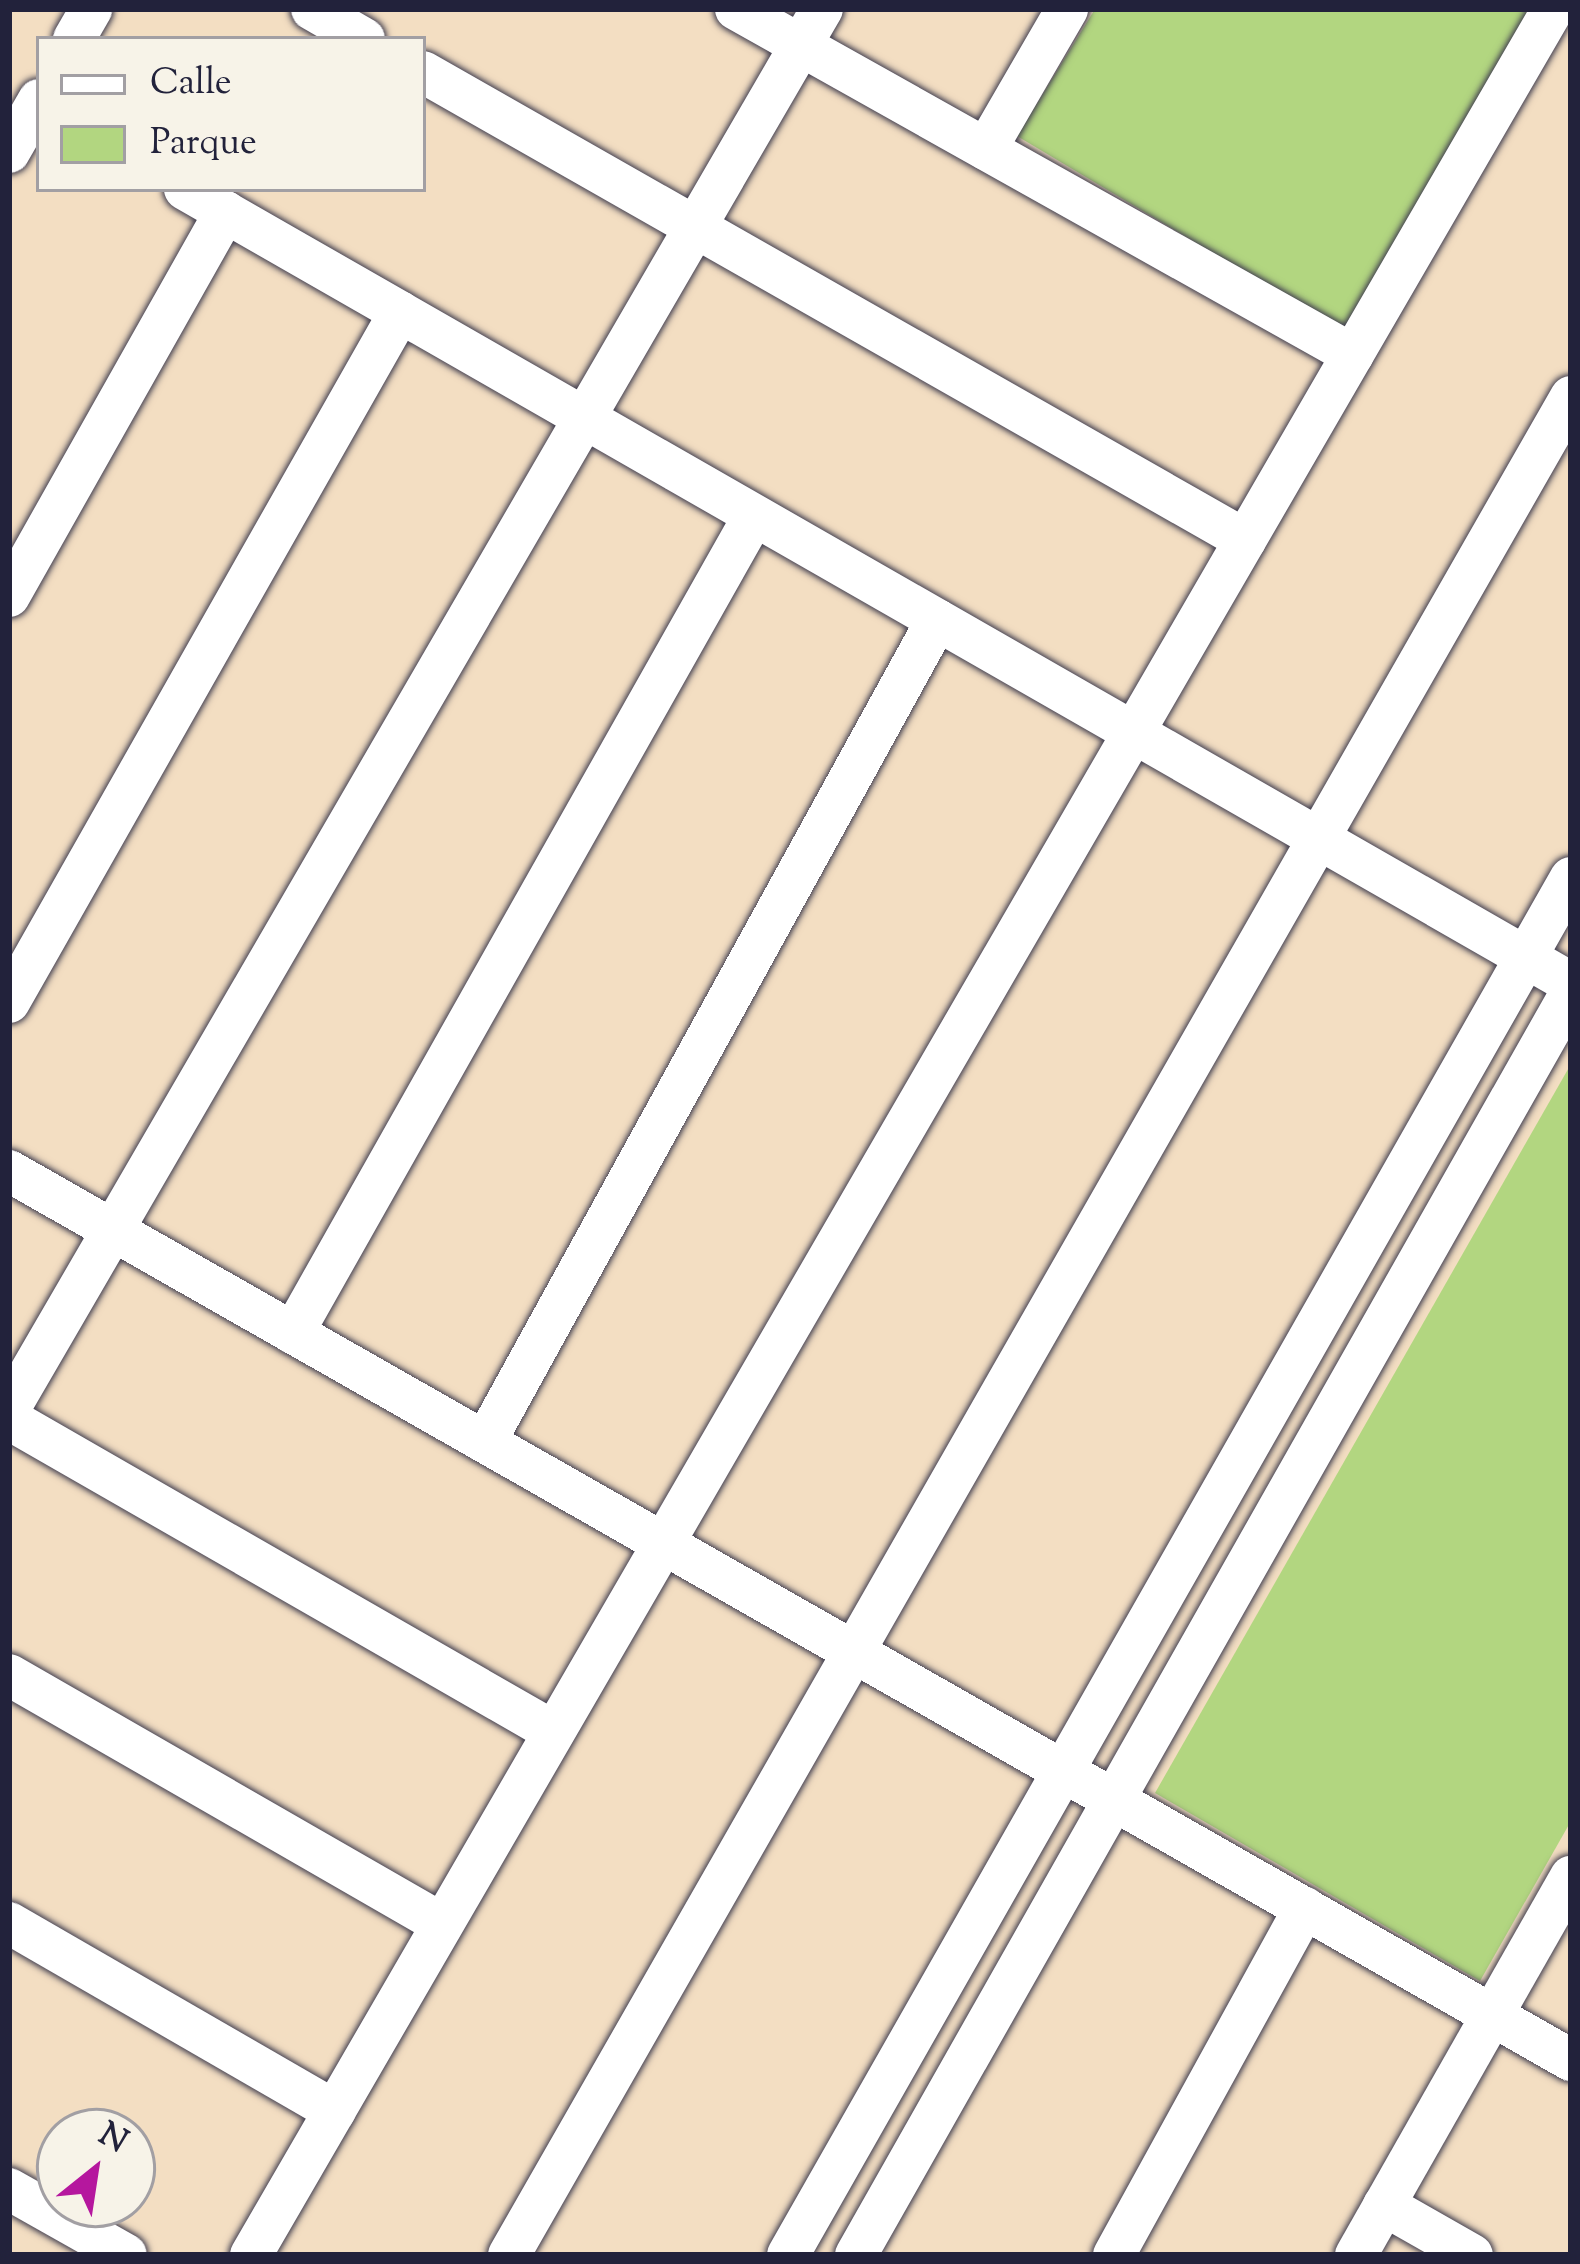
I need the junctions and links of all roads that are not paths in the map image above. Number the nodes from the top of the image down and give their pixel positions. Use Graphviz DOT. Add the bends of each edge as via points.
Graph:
graph roads {
  1 [pos="91,9"];
  2 [pos="312,9"];
  3 [pos="736,9"];
  4 [pos="1067,9"];
  5 [pos="1553,9"];
  6 [pos="812,27"];
  7 [pos="76,36"];
  8 [pos="359,36"];
  9 [pos="426,74"];
  10 [pos="31,99"];
  11 [pos="986,149"];
  12 [pos="9,152"];
  13 [pos="189,192"];
  14 [pos="225,212"];
  15 [pos="695,228"];
  16 [pos="400,312"];
  17 [pos="1353,355"];
  18 [pos="1571,398"];
  19 [pos="584,418"];
  20 [pos="754,516"];
  21 [pos="1245,540"];
  22 [pos="9,596"];
  23 [pos="938,620"];
  24 [pos="1134,733"];
  25 [pos="1318,839"];
  26 [pos="1571,878"];
  27 [pos="1526,958"];
  28 [pos="1571,983"];
  29 [pos="1571,993"];
  30 [pos="9,1002"];
  31 [pos="9,1171"];
  32 [pos="113,1230"];
  33 [pos="293,1333"];
  34 [pos="9,1409"];
  35 [pos="9,1419"];
  36 [pos="485,1442"];
  37 [pos="664,1544"];
  38 [pos="854,1652"];
  39 [pos="9,1676"];
  40 [pos="554,1732"];
  41 [pos="1063,1771"];
  42 [pos="1114,1799"];
  43 [pos="1571,1877"];
  44 [pos="1305,1908"];
  45 [pos="9,1923"];
  46 [pos="442,1924"];
  47 [pos="1492,2015"];
  48 [pos="1571,2060"];
  49 [pos="334,2110"];
  50 [pos="9,2188"];
  51 [pos="1384,2205"];
  52 [pos="126,2255"];
  53 [pos="250,2255"];
  54 [pos="509,2255"];
  55 [pos="788,2255"];
  56 [pos="856,2255"];
  57 [pos="1114,2255"];
  58 [pos="1356,2255"];
  59 [pos="1472,2255"];
  1 -- 7 [label="street"];
  2 -- 8 [label="street"];
  3 -- 6 [label="street"];
  4 -- 11 [label="street"];
  5 -- 17 [label="street"];
  6 -- 11 [label="street"];
  6 -- 15 [label="street"];
  9 -- 15 [label="street"];
  10 -- 12 [label="street"];
  11 -- 17 [label="street"];
  13 -- 14 [label="street"];
  14 -- 16 [label="street"];
  14 -- 22 [label="street"];
  15 -- 19 [label="street"];
  15 -- 21 [label="street"];
  16 -- 19 [label="street"];
  16 -- 30 [label="street"];
  17 -- 21 [label="street"];
  18 -- 25 [label="street"];
  19 -- 20 [label="street"];
  19 -- 32 [label="street"];
  20 -- 23 [label="street"];
  20 -- 33 [label="street"];
  21 -- 24 [label="street"];
  23 -- 24 [label="street"];
  23 -- 36 [label="street"];
  24 -- 25 [label="street"];
  24 -- 37 [label="street"];
  25 -- 27 [label="street"];
  25 -- 38 [label="street"];
  26 -- 27 [label="street"];
  27 -- 28 [label="street"];
  27 -- 41 [label="street"];
  29 -- 42 [label="street"];
  31 -- 32 [label="street"];
  32 -- 33 [label="street"];
  32 -- 34 [label="street"];
  33 -- 36 [label="street"];
  35 -- 40 [label="street"];
  36 -- 37 [label="street"];
  37 -- 38 [label="street"];
  37 -- 40 [label="street"];
  38 -- 41 [label="street"];
  38 -- 54 [label="street"];
  39 -- 46 [label="street"];
  40 -- 46 [label="street"];
  41 -- 42 [label="street"];
  41 -- 55 [label="street"];
  42 -- 44 [label="street"];
  42 -- 56 [label="street"];
  43 -- 47 [label="street"];
  44 -- 47 [label="street"];
  44 -- 57 [label="street"];
  45 -- 49 [label="street"];
  46 -- 49 [label="street"];
  47 -- 48 [label="street"];
  47 -- 51 [label="street"];
  49 -- 53 [label="street"];
  50 -- 52 [label="street"];
  51 -- 58 [label="street"];
  51 -- 59 [label="street"];
}
